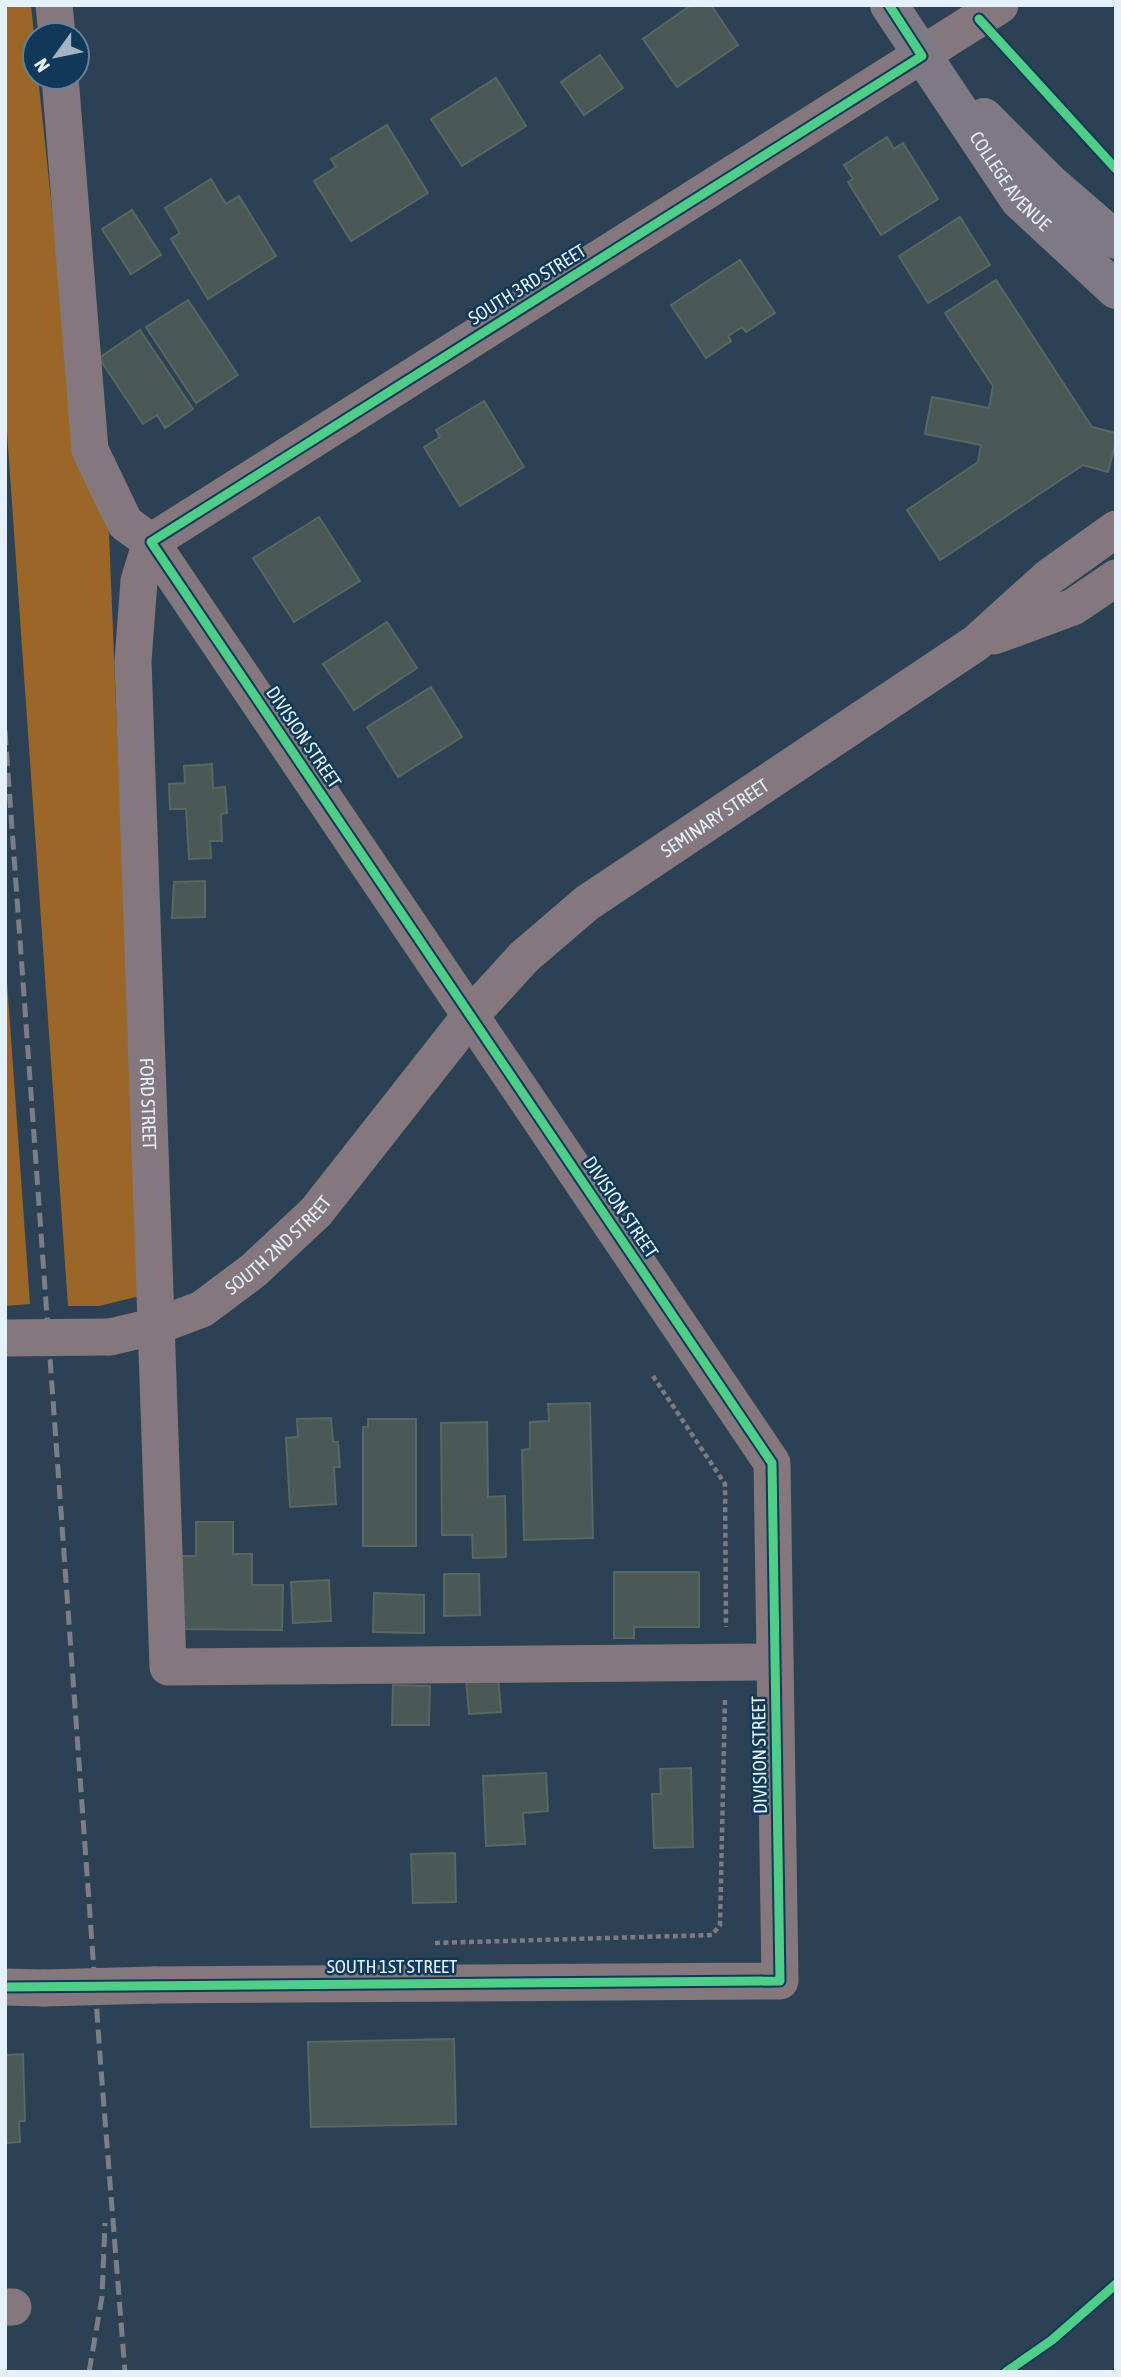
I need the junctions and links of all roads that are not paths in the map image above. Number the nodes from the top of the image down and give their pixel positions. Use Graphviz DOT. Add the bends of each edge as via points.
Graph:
graph roads {
  1 [pos="890,5"];
  2 [pos="1000,5"];
  3 [pos="922,56"];
  4 [pos="61,91"];
  5 [pos="1116,240"];
  6 [pos="1116,290"];
  7 [pos="1116,529"];
  8 [pos="151,542"];
  9 [pos="1116,578"];
  10 [pos="976,643"];
  11 [pos="471,1015"];
  12 [pos="158,1326"];
  13 [pos="5,1338"];
  14 [pos="775,1662"];
  15 [pos="780,1980"];
  16 [pos="5,1987"];
  1 -- 3 [label="main road, COLLEGE AVENUE"];
  2 -- 3 [label="street, SOUTH 3RD STREET"];
  3 -- 5 [label="main road, COLLEGE AVENUE" via="1049,183"];
  3 -- 6 [label="main road, COLLEGE AVENUE" via="1019,200"];
  3 -- 8 [label="street, SOUTH 3RD STREET"];
  4 -- 8 [label="street, DIVISION STREET" via="90,450 125,523"];
  7 -- 10 [label="street, SEMINARY STREET" via="1049,576"];
  8 -- 11 [label="street, DIVISION STREET"];
  8 -- 12 [label="street, FORD STREET" via="139,581 133,661"];
  9 -- 10 [label="street, SEMINARY STREET" via="1073,607"];
  10 -- 11 [label="street, SEMINARY STREET" via="587,903 524,957"];
  11 -- 12 [label="street, SOUTH 2ND STREET" via="316,1212 254,1270 202,1310"];
  11 -- 14 [label="street, DIVISION STREET" via="772,1463"];
  12 -- 13 [label="street, SOUTH 2ND STREET, bridge" via="110,1337"];
  12 -- 14 [label="street, FORD STREET" via="168,1667"];
  14 -- 15 [label="street, DIVISION STREET"];
  15 -- 16 [label="street, SOUTH 1ST STREET, bridge"];
}
